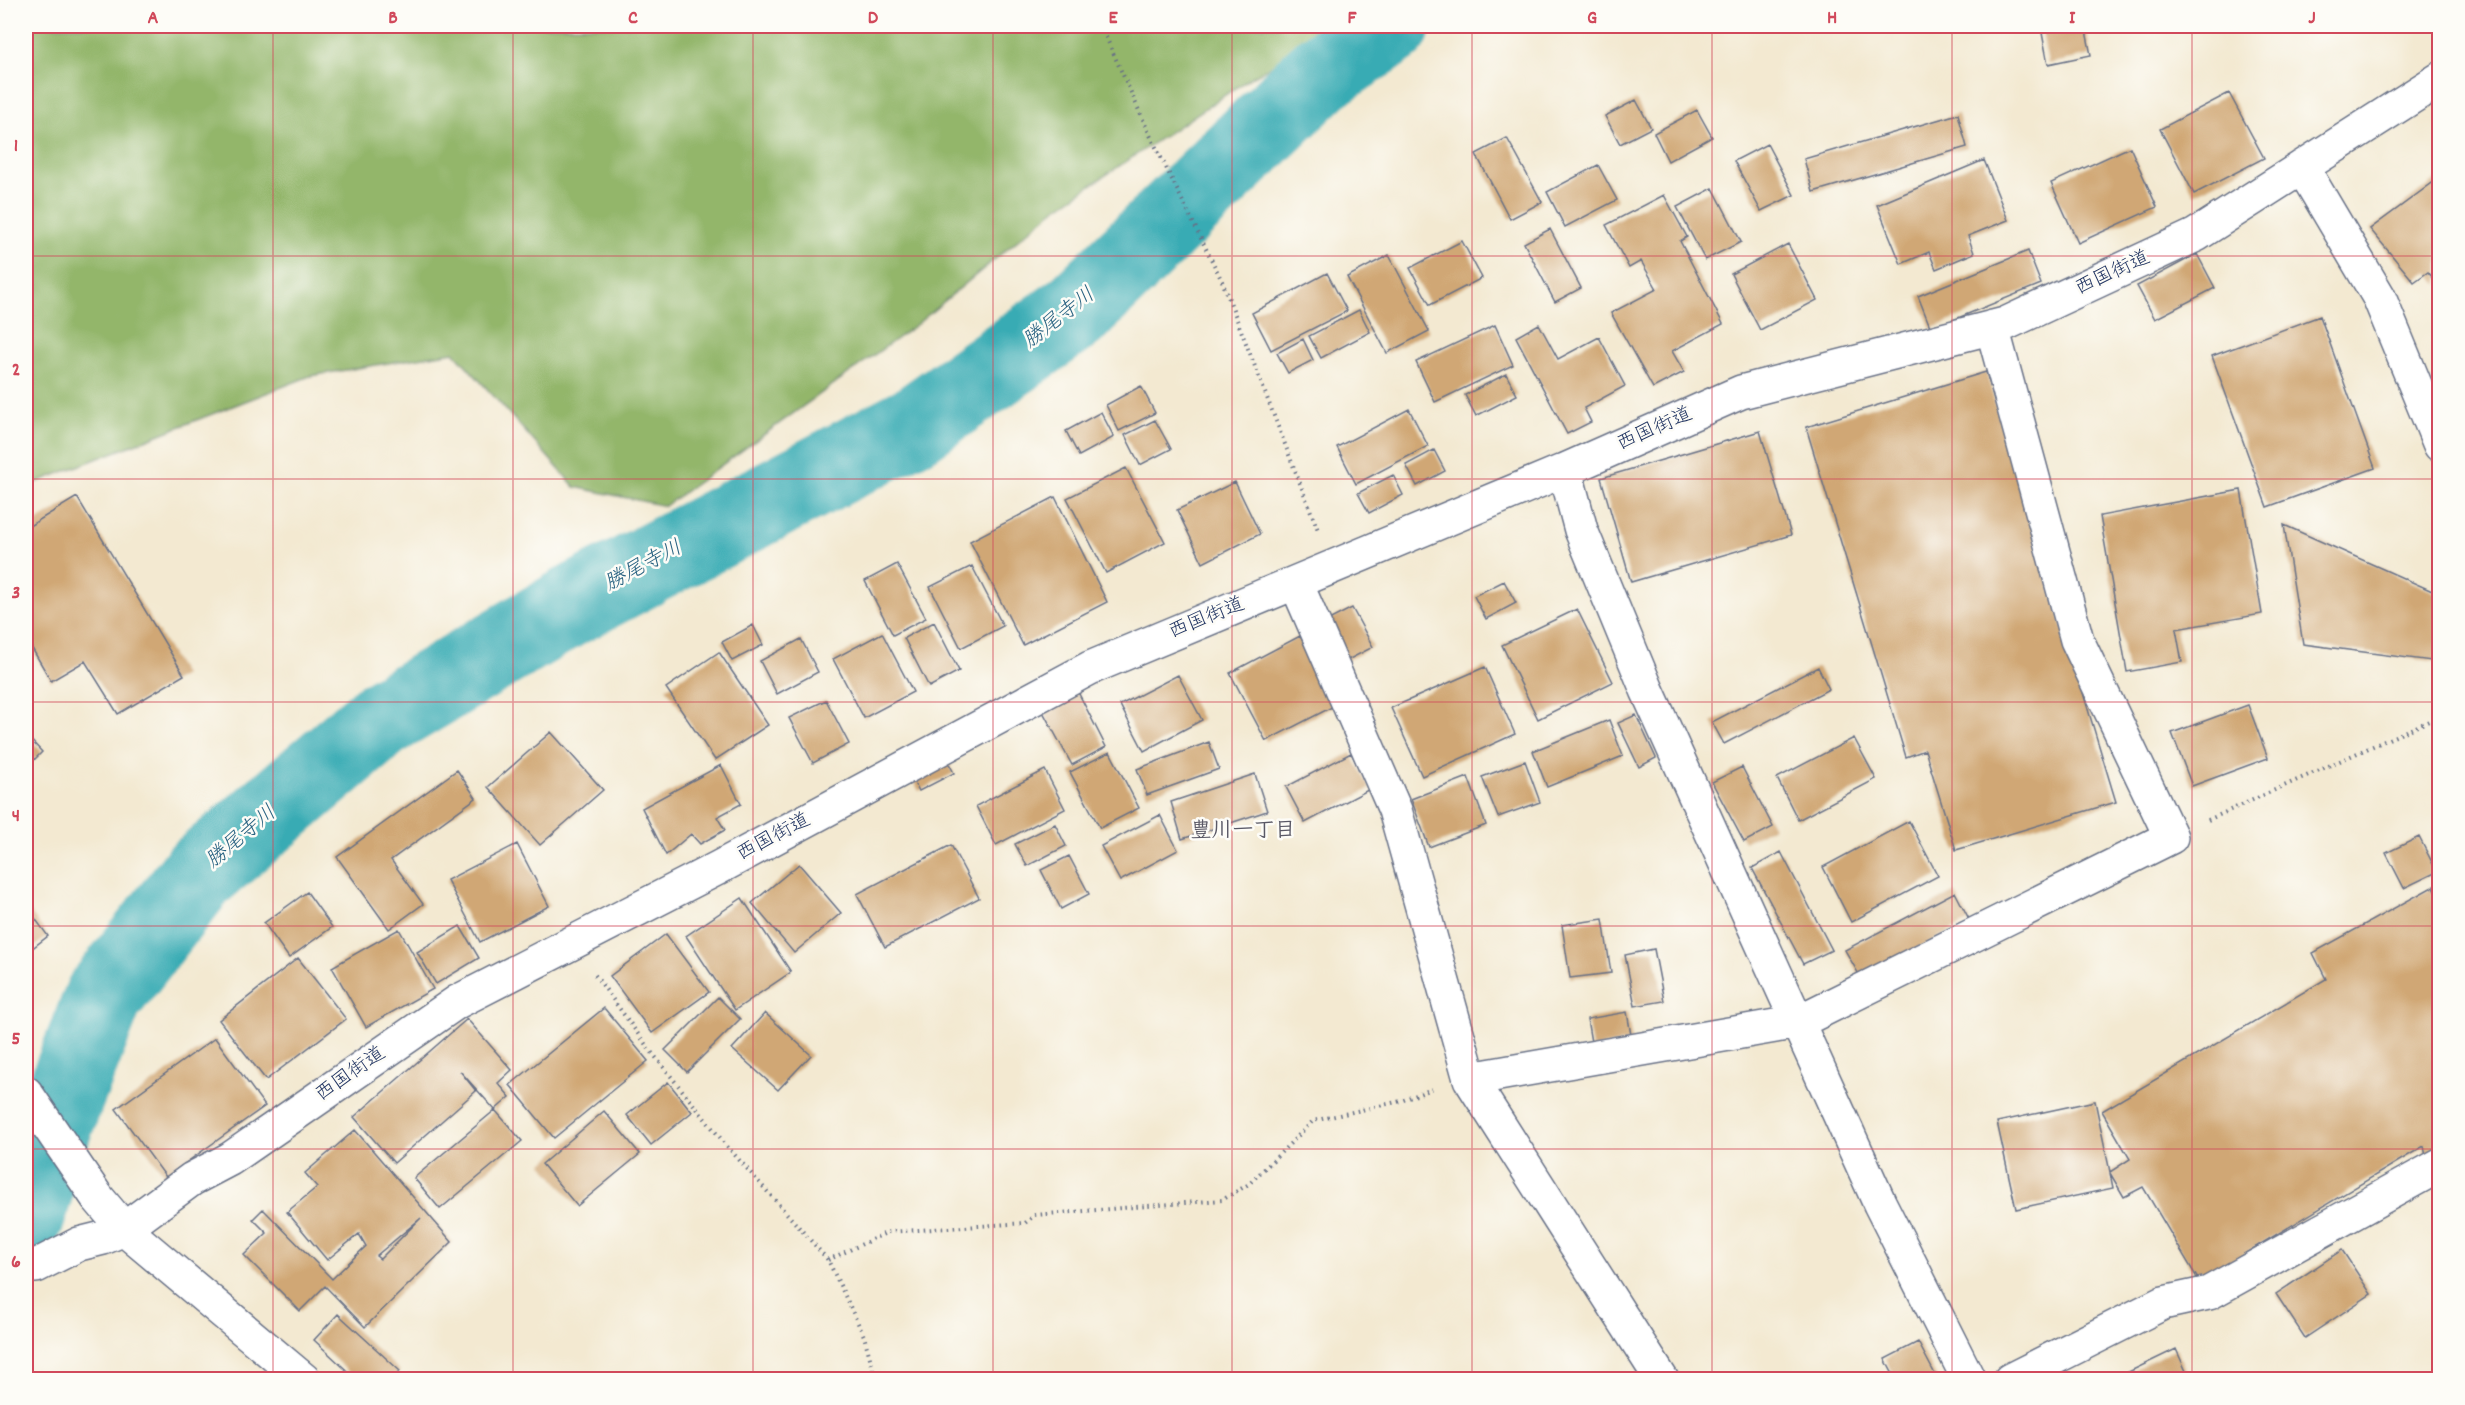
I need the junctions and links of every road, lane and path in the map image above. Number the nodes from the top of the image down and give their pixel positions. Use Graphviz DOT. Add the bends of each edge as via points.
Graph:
graph roads {
  1 [pos="1101,26"];
  2 [pos="2435,82"];
  3 [pos="2302,167"];
  4 [pos="1992,327"];
  5 [pos="2439,445"];
  6 [pos="1565,470"];
  7 [pos="1333,567"];
  8 [pos="1296,583"];
  9 [pos="2439,716"];
  10 [pos="2171,837"];
  11 [pos="571,943"];
  12 [pos="1798,1022"];
  13 [pos="1470,1079"];
  14 [pos="26,1093"];
  15 [pos="2439,1165"];
  16 [pos="124,1228"];
  17 [pos="828,1260"];
  18 [pos="26,1264"];
  19 [pos="304,1380"];
  20 [pos="876,1380"];
  21 [pos="1662,1380"];
  22 [pos="1969,1380"];
  23 [pos="2010,1380"];
  1 -- 7 [label="path" via="1222,281"];
  2 -- 3 [label="street, 西国街道"];
  3 -- 4 [label="street, 西国街道" via="2196,235"];
  3 -- 5 [label="street" via="2379,297"];
  4 -- 6 [label="street, 西国街道" via="1741,392"];
  4 -- 10 [label="street" via="2077,640"];
  6 -- 7 [label="street, 西国街道"];
  6 -- 12 [label="street" via="1581,530 1643,680"];
  7 -- 8 [label="street, 西国街道"];
  8 -- 11 [label="street, 西国街道" via="1090,668"];
  8 -- 13 [label="street" via="1395,810"];
  9 -- 10 [label="path"];
  10 -- 12 [label="street"];
  11 -- 16 [label="street, 西国街道" via="457,1002"];
  11 -- 17 [label="path" via="726,1145"];
  12 -- 13 [label="street"];
  12 -- 22 [label="street" via="1880,1204"];
  13 -- 17 [label="path" via="1453,1081 1401,1101 1313,1121 1249,1184 1222,1200 1035,1215 1025,1223 888,1232"];
  13 -- 21 [label="street"];
  14 -- 16 [label="street" via="97,1197"];
  15 -- 23 [label="street" via="2209,1293 2163,1303"];
  16 -- 18 [label="street, 西国街道" via="79,1244 36,1266"];
  16 -- 19 [label="street"];
  17 -- 20 [label="path" via="864,1336"];
}
